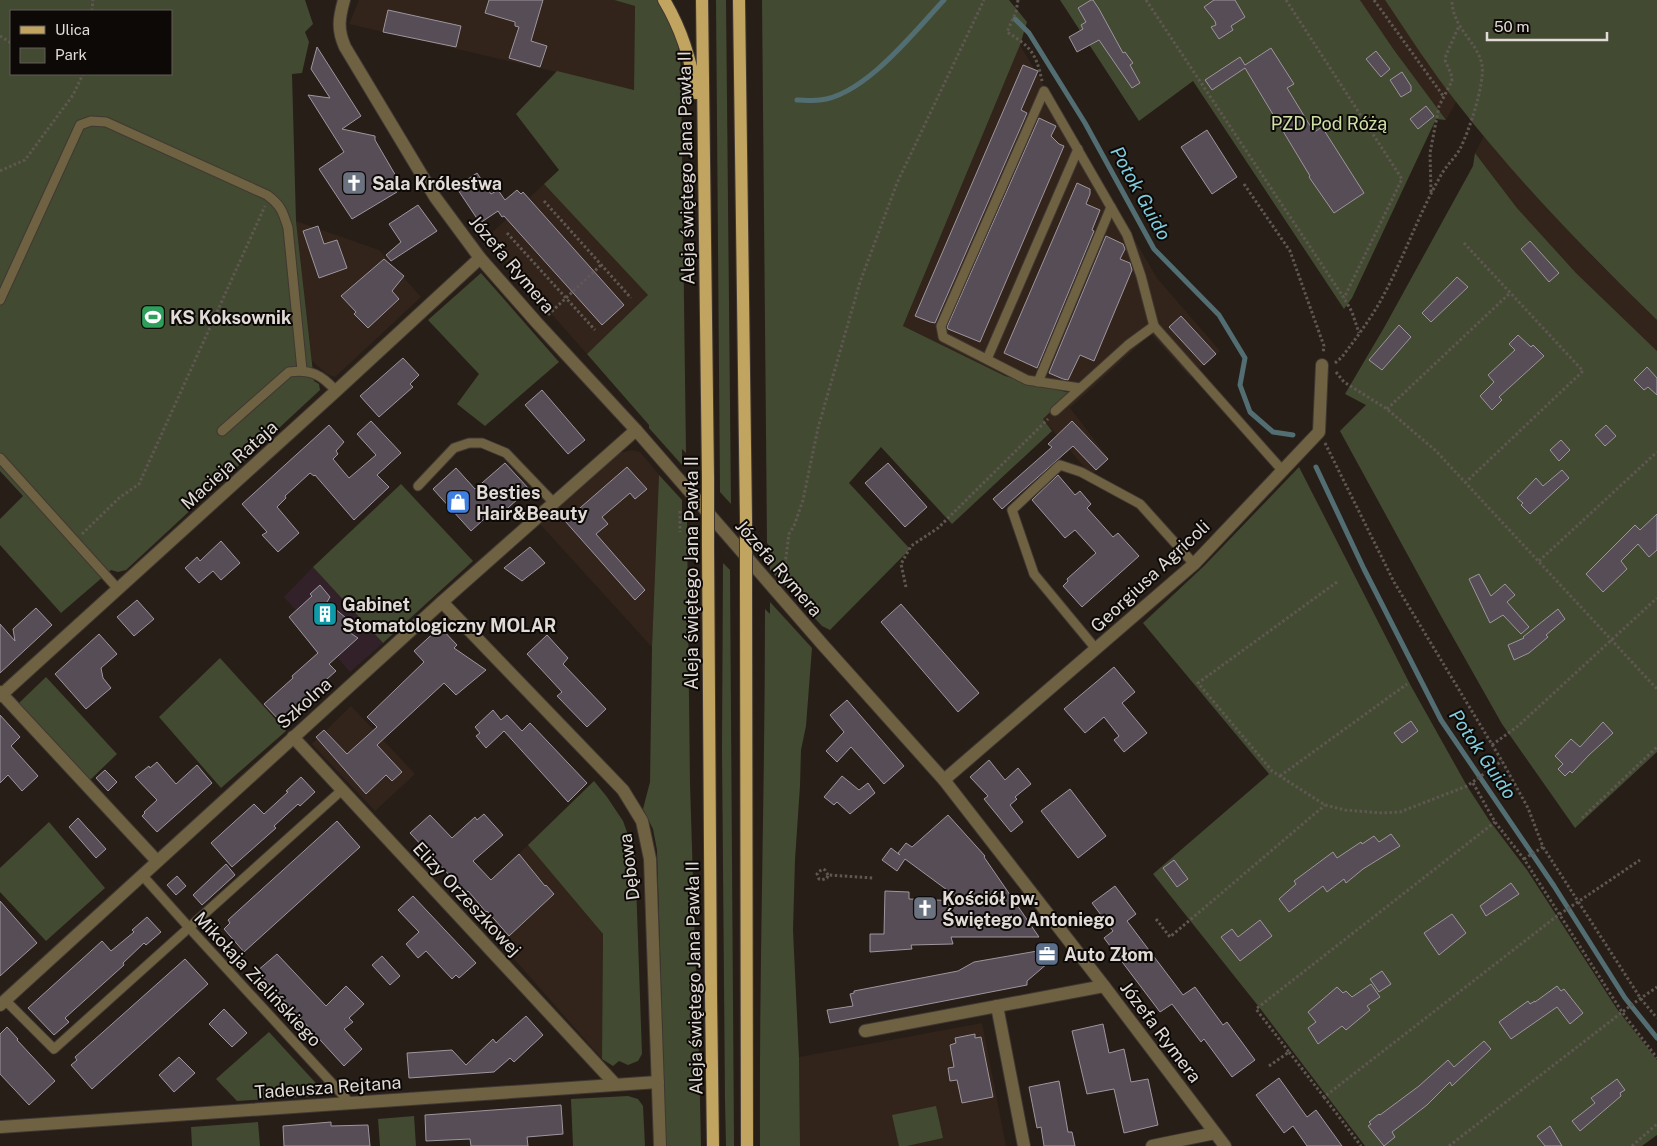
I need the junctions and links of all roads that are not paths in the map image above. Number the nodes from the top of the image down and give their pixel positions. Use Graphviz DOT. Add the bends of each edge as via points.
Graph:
graph roads {
  1 [pos="344,0"];
  2 [pos="664,0"];
  3 [pos="702,0"];
  4 [pos="739,0"];
  5 [pos="703,135"];
  6 [pos="1078,149"];
  7 [pos="1111,208"];
  8 [pos="480,258"];
  9 [pos="0,300"];
  10 [pos="1154,326"];
  11 [pos="987,359"];
  12 [pos="1328,365"];
  13 [pos="302,370"];
  14 [pos="1038,382"];
  15 [pos="1080,388"];
  16 [pos="336,391"];
  17 [pos="1056,411"];
  18 [pos="636,430"];
  19 [pos="222,431"];
  20 [pos="0,458"];
  21 [pos="1282,470"];
  22 [pos="418,486"];
  23 [pos="554,503"];
  24 [pos="1194,564"];
  25 [pos="118,589"];
  26 [pos="442,602"];
  27 [pos="1096,649"];
  28 [pos="1,694"];
  29 [pos="293,737"];
  30 [pos="944,780"];
  31 [pos="342,790"];
  32 [pos="157,861"];
  33 [pos="142,875"];
  34 [pos="189,928"];
  35 [pos="1104,986"];
  36 [pos="3,1003"];
  37 [pos="996,1006"];
  38 [pos="864,1031"];
  39 [pos="658,1082"];
  40 [pos="615,1084"];
  41 [pos="351,1104"];
  42 [pos="0,1127"];
  43 [pos="1215,1133"];
  44 [pos="660,1146"];
  45 [pos="714,1146"];
  46 [pos="747,1146"];
  47 [pos="1024,1146"];
  48 [pos="1152,1146"];
  49 [pos="1225,1146"];
  1 -- 8 [label="street, Józefa Rymera" via="338,26 345,47 435,196"];
  2 -- 5 [label="main road" via="689,54"];
  3 -- 5 [label="main road, Aleja świętego Jana Pawła II"];
  4 -- 46 [label="main road, bridge" via="746,520"];
  5 -- 45 [label="main road, Aleja świętego Jana Pawła II, bridge"];
  6 -- 7 [label="lane"];
  6 -- 11 [label="lane"];
  6 -- 11 [label="lane" via="1044,91 941,326 943,337"];
  7 -- 10 [label="lane" via="1127,235"];
  7 -- 14 [label="lane"];
  8 -- 16 [label="street, Macieja Rataja"];
  8 -- 18 [label="street, Józefa Rymera"];
  9 -- 13 [label="lane" via="80,125 92,121 106,122 277,202 284,212 288,228"];
  10 -- 15 [label="lane"];
  10 -- 21 [label="lane"];
  11 -- 14 [label="lane" via="1027,380"];
  12 -- 21 [label="street, Georgiusa Agricoli" via="1319,432"];
  13 -- 16 [label="lane" via="326,380"];
  13 -- 19 [label="lane" via="289,372"];
  14 -- 15 [label="lane"];
  15 -- 17 [label="lane"];
  16 -- 25 [label="street, Macieja Rataja"];
  18 -- 23 [label="street, Szkolna"];
  18 -- 30 [label="street, Józefa Rymera"];
  20 -- 25 [label="lane"];
  21 -- 24 [label="street, Georgiusa Agricoli"];
  22 -- 23 [label="lane" via="454,448 482,443 506,453"];
  23 -- 26 [label="street, Szkolna"];
  24 -- 27 [label="street, Georgiusa Agricoli"];
  24 -- 27 [label="lane" via="1140,504 1081,472 1060,465 1012,510 1034,574"];
  25 -- 28 [label="street, Macieja Rataja"];
  26 -- 29 [label="street, Szkolna"];
  26 -- 39 [label="street, Dębowa" via="623,790 642,821 650,859"];
  27 -- 30 [label="street, Georgiusa Agricoli"];
  28 -- 32 [label="street"];
  29 -- 31 [label="street, Elizy Orzeszkowej"];
  29 -- 32 [label="street, Szkolna"];
  30 -- 35 [label="street, Józefa Rymera"];
  31 -- 34 [label="lane"];
  31 -- 40 [label="street, Elizy Orzeszkowej"];
  32 -- 33 [label="street, Szkolna"];
  33 -- 34 [label="lane, Mikołaja Zielińskiego"];
  33 -- 36 [label="street, Szkolna"];
  34 -- 36 [label="lane" via="54,1049"];
  34 -- 41 [label="lane, Mikołaja Zielińskiego"];
  35 -- 37 [label="street"];
  35 -- 43 [label="street, Józefa Rymera"];
  37 -- 38 [label="street"];
  37 -- 47 [label="street"];
  39 -- 40 [label="street, Tadeusza Rejtana"];
  39 -- 44 [label="street, Dębowa"];
  40 -- 41 [label="street, Tadeusza Rejtana"];
  41 -- 42 [label="street, Tadeusza Rejtana"];
  43 -- 48 [label="street"];
  43 -- 49 [label="street, Józefa Rymera"];
}
